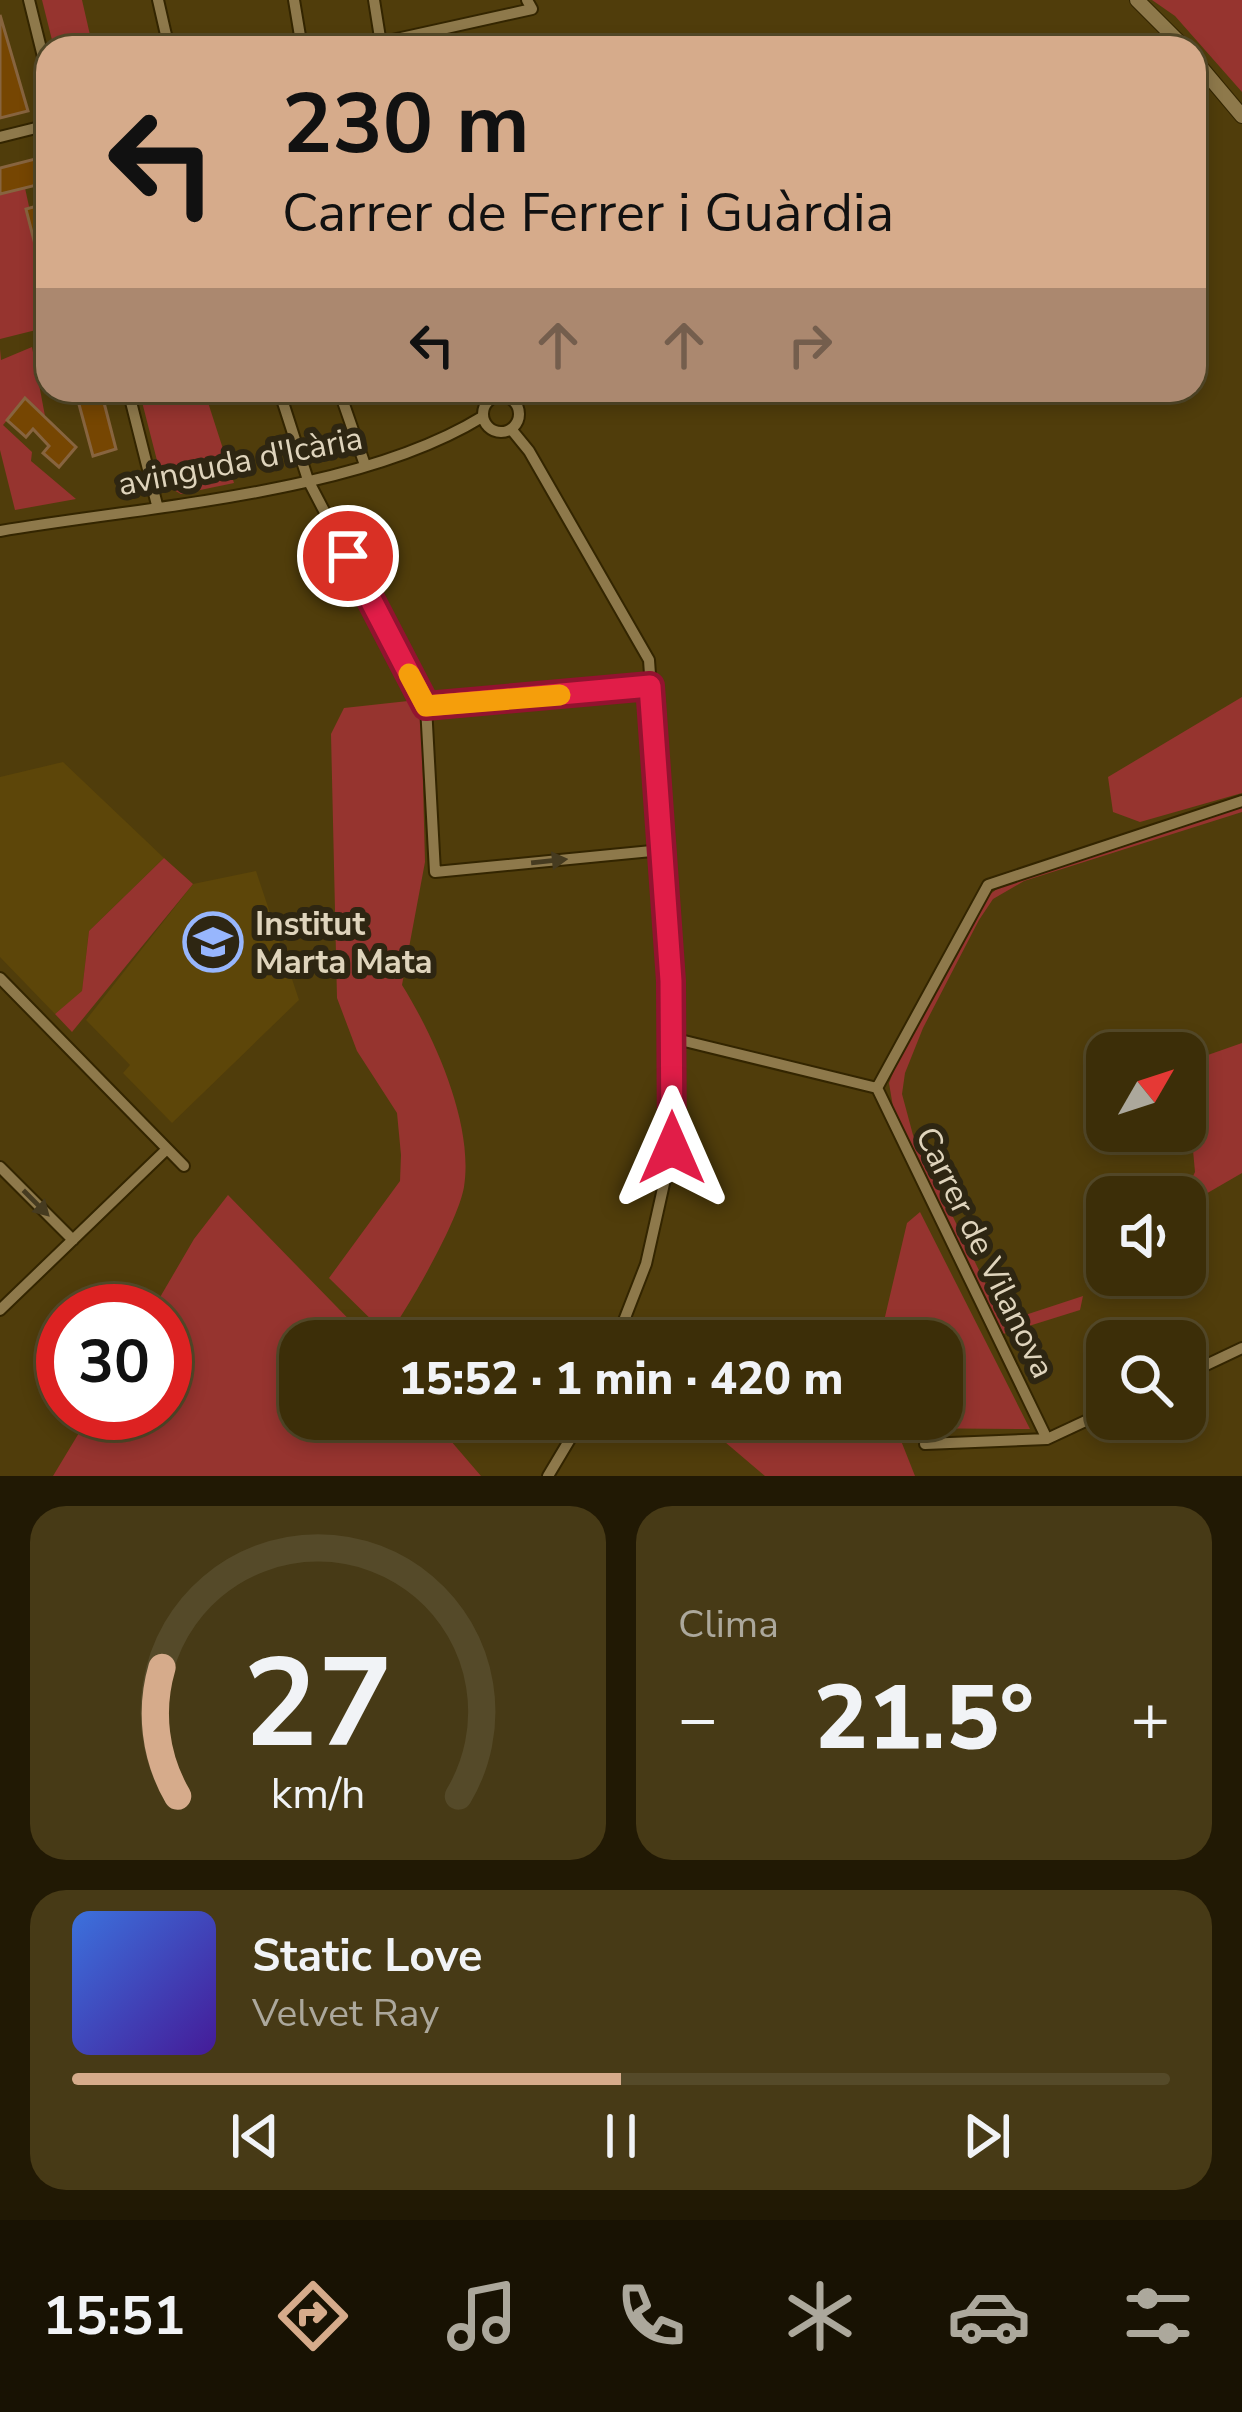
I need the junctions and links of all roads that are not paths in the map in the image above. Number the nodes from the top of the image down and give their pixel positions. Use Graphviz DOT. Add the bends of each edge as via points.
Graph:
graph roads {
  1 [pos="28,0"];
  2 [pos="158,0"];
  3 [pos="293,0"];
  4 [pos="374,0"];
  5 [pos="1137,0"];
  6 [pos="530,4"];
  7 [pos="37,36"];
  8 [pos="167,36"];
  9 [pos="300,36"];
  10 [pos="380,36"];
  11 [pos="414,36"];
  12 [pos="1173,36"];
  13 [pos="1206,73"];
  14 [pos="1242,116"];
  15 [pos="36,128"];
  16 [pos="0,137"];
  17 [pos="131,402"];
  18 [pos="283,402"];
  19 [pos="343,402"];
  20 [pos="483,402"];
  21 [pos="514,402"];
  22 [pos="482,417"];
  23 [pos="511,430"];
  24 [pos="365,465"];
  25 [pos="308,480"];
  26 [pos="157,505"];
  27 [pos="0,531"];
  28 [pos="650,686"];
  29 [pos="426,706"];
  30 [pos="1242,801"];
  31 [pos="662,850"];
  32 [pos="0,978"];
  33 [pos="672,1038"];
  34 [pos="877,1088"];
  35 [pos="167,1149"];
  36 [pos="184,1166"];
  37 [pos="0,1167"];
  38 [pos="73,1240"];
  39 [pos="0,1310"];
  40 [pos="624,1320"];
  41 [pos="1242,1348"];
  42 [pos="1206,1365"];
  43 [pos="1086,1421"];
  44 [pos="1047,1439"];
  45 [pos="569,1440"];
  46 [pos="926,1444"];
  47 [pos="548,1476"];
  1 -- 7 [label="street"];
  2 -- 8 [label="street"];
  3 -- 9 [label="street"];
  4 -- 10 [label="street"];
  5 -- 12 [label="street"];
  6 -- 11 [label="street"];
  13 -- 14 [label="street"];
  15 -- 16 [label="street"];
  17 -- 26 [label="street"];
  18 -- 25 [label="street"];
  19 -- 24 [label="street"];
  20 -- 22 [label="street"];
  21 -- 23 [label="street" via="518,420"];
  22 -- 23 [label="street" via="493,431"];
  22 -- 24 [label="street, avinguda d'Icària"];
  23 -- 28 [label="street" via="649,660"];
  24 -- 25 [label="street, avinguda d'Icària"];
  25 -- 26 [label="street, avinguda d'Icària"];
  25 -- 29 [label="street"];
  26 -- 27 [label="street, avinguda d'Icària"];
  28 -- 29 [label="street"];
  28 -- 31 [label="street"];
  29 -- 31 [label="street, one-way" via="435,872"];
  30 -- 34 [label="street" via="988,885"];
  31 -- 33 [label="street"];
  32 -- 35 [label="street"];
  33 -- 34 [label="street"];
  33 -- 40 [label="street" via="672,1148 646,1264"];
  34 -- 44 [label="street, Carrer de Vilanova"];
  35 -- 36 [label="street"];
  35 -- 38 [label="street"];
  37 -- 38 [label="street, one-way"];
  38 -- 39 [label="street"];
  41 -- 42 [label="street"];
  43 -- 44 [label="street"];
  44 -- 46 [label="street"];
  45 -- 47 [label="street"];
}
